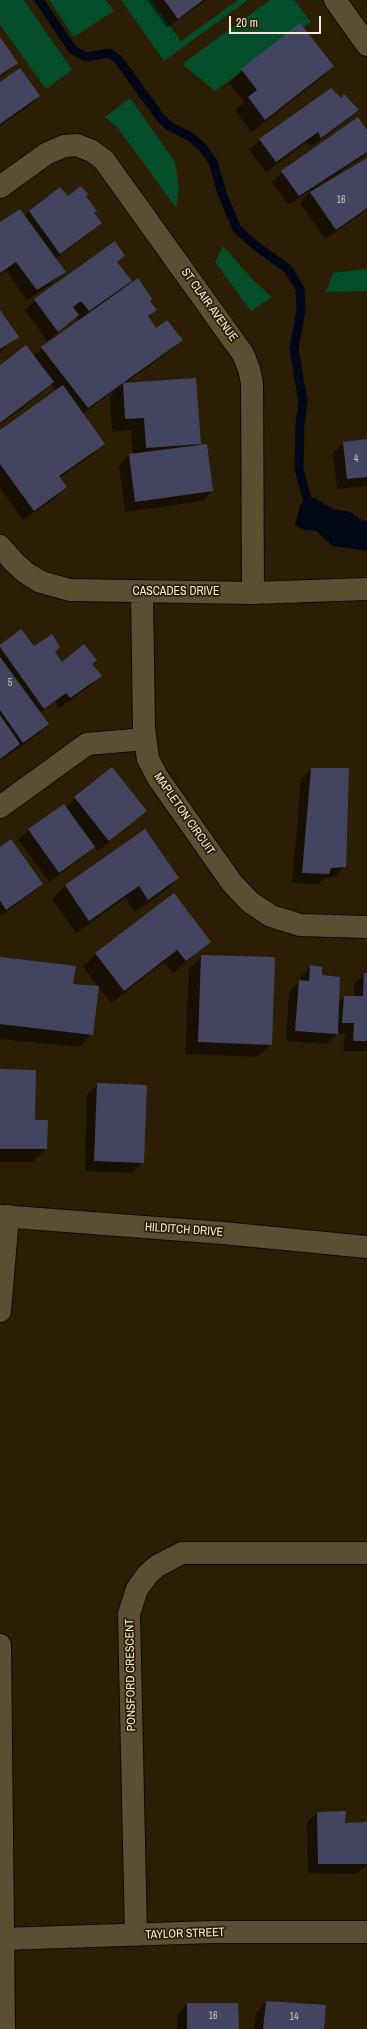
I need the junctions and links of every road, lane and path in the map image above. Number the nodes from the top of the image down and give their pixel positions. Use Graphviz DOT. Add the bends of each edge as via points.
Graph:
graph roads {
  1 [pos="335,0"];
  2 [pos="367,45"];
  3 [pos="0,187"];
  4 [pos="0,546"];
  5 [pos="367,589"];
  6 [pos="142,592"];
  7 [pos="253,593"];
  8 [pos="145,739"];
  9 [pos="0,807"];
  10 [pos="367,927"];
  11 [pos="4,1216"];
  12 [pos="367,1246"];
  13 [pos="0,1312"];
  14 [pos="367,1553"];
  15 [pos="0,1646"];
  16 [pos="1,1759"];
  17 [pos="367,1932"];
  18 [pos="136,1935"];
  19 [pos="2,1939"];
  20 [pos="4,2029"];
  1 -- 2 [label="street"];
  3 -- 7 [label="street, ST CLAIR AVENUE" via="46,154 64,146 77,145 92,151 104,160 239,348 249,369 252,383"];
  4 -- 6 [label="street, CASCADES DRIVE" via="26,573 54,587 70,590"];
  5 -- 7 [label="street, CASCADES DRIVE"];
  6 -- 7 [label="street, CASCADES DRIVE"];
  6 -- 8 [label="street, MAPLETON CIRCUIT"];
  8 -- 9 [label="street" via="87,744"];
  8 -- 10 [label="street, MAPLETON CIRCUIT" via="148,759 158,778 232,883 250,902 271,916 300,925"];
  11 -- 12 [label="street, HILDITCH DRIVE"];
  11 -- 13 [label="street"];
  14 -- 18 [label="street, PONSFORD CRESCENT" via="182,1553 157,1566 137,1589 129,1614"];
  15 -- 16 [label="street"];
  16 -- 19 [label="street"];
  17 -- 18 [label="street, TAYLOR STREET"];
  18 -- 19 [label="street, TAYLOR STREET"];
  19 -- 20 [label="street"];
}
